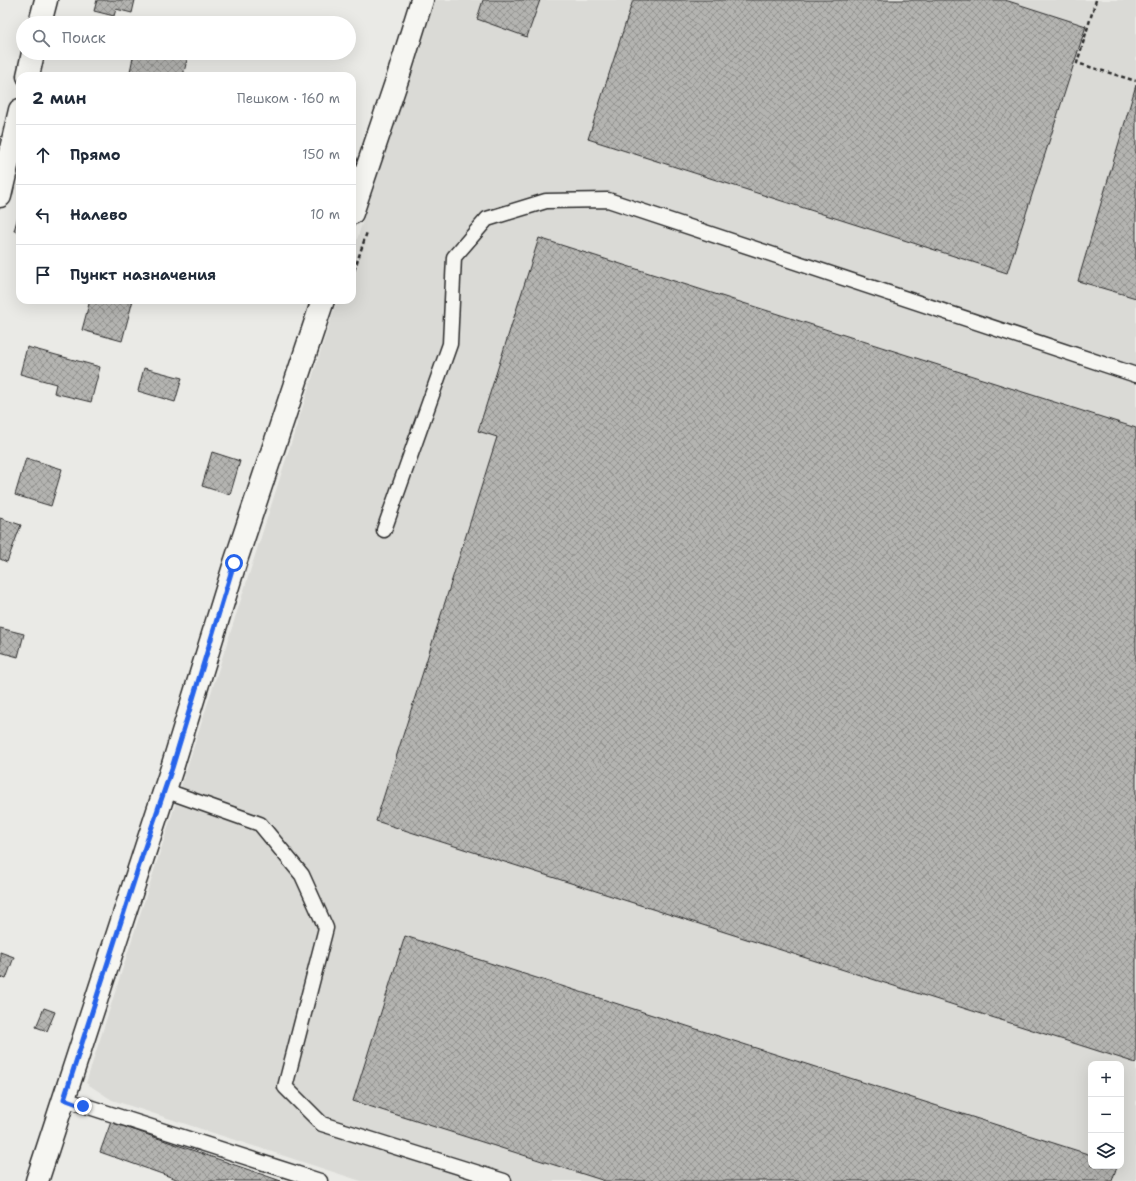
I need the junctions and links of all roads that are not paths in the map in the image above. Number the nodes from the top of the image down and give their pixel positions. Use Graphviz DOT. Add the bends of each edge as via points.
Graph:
graph roads {
  1 [pos="46,0"];
  2 [pos="422,0"];
  3 [pos="42,16"];
  4 [pos="31,60"];
  5 [pos="29,72"];
  6 [pos="16,127"];
  7 [pos="0,196"];
  8 [pos="356,201"];
  9 [pos="322,304"];
  10 [pos="1136,374"];
  11 [pos="384,530"];
  12 [pos="164,790"];
  13 [pos="64,1099"];
  14 [pos="37,1181"];
  15 [pos="320,1181"];
  16 [pos="504,1181"];
  1 -- 3 [label="street"];
  2 -- 8 [label="street"];
  4 -- 5 [label="street"];
  6 -- 7 [label="street"];
  9 -- 12 [label="street" via="234,563"];
  10 -- 11 [label="lane" via="608,200 546,201 487,219 454,257 450,344"];
  12 -- 13 [label="street"];
  12 -- 16 [label="lane" via="260,824 302,875 326,928 284,1087 322,1124"];
  13 -- 14 [label="street"];
  13 -- 15 [label="lane"];
}
